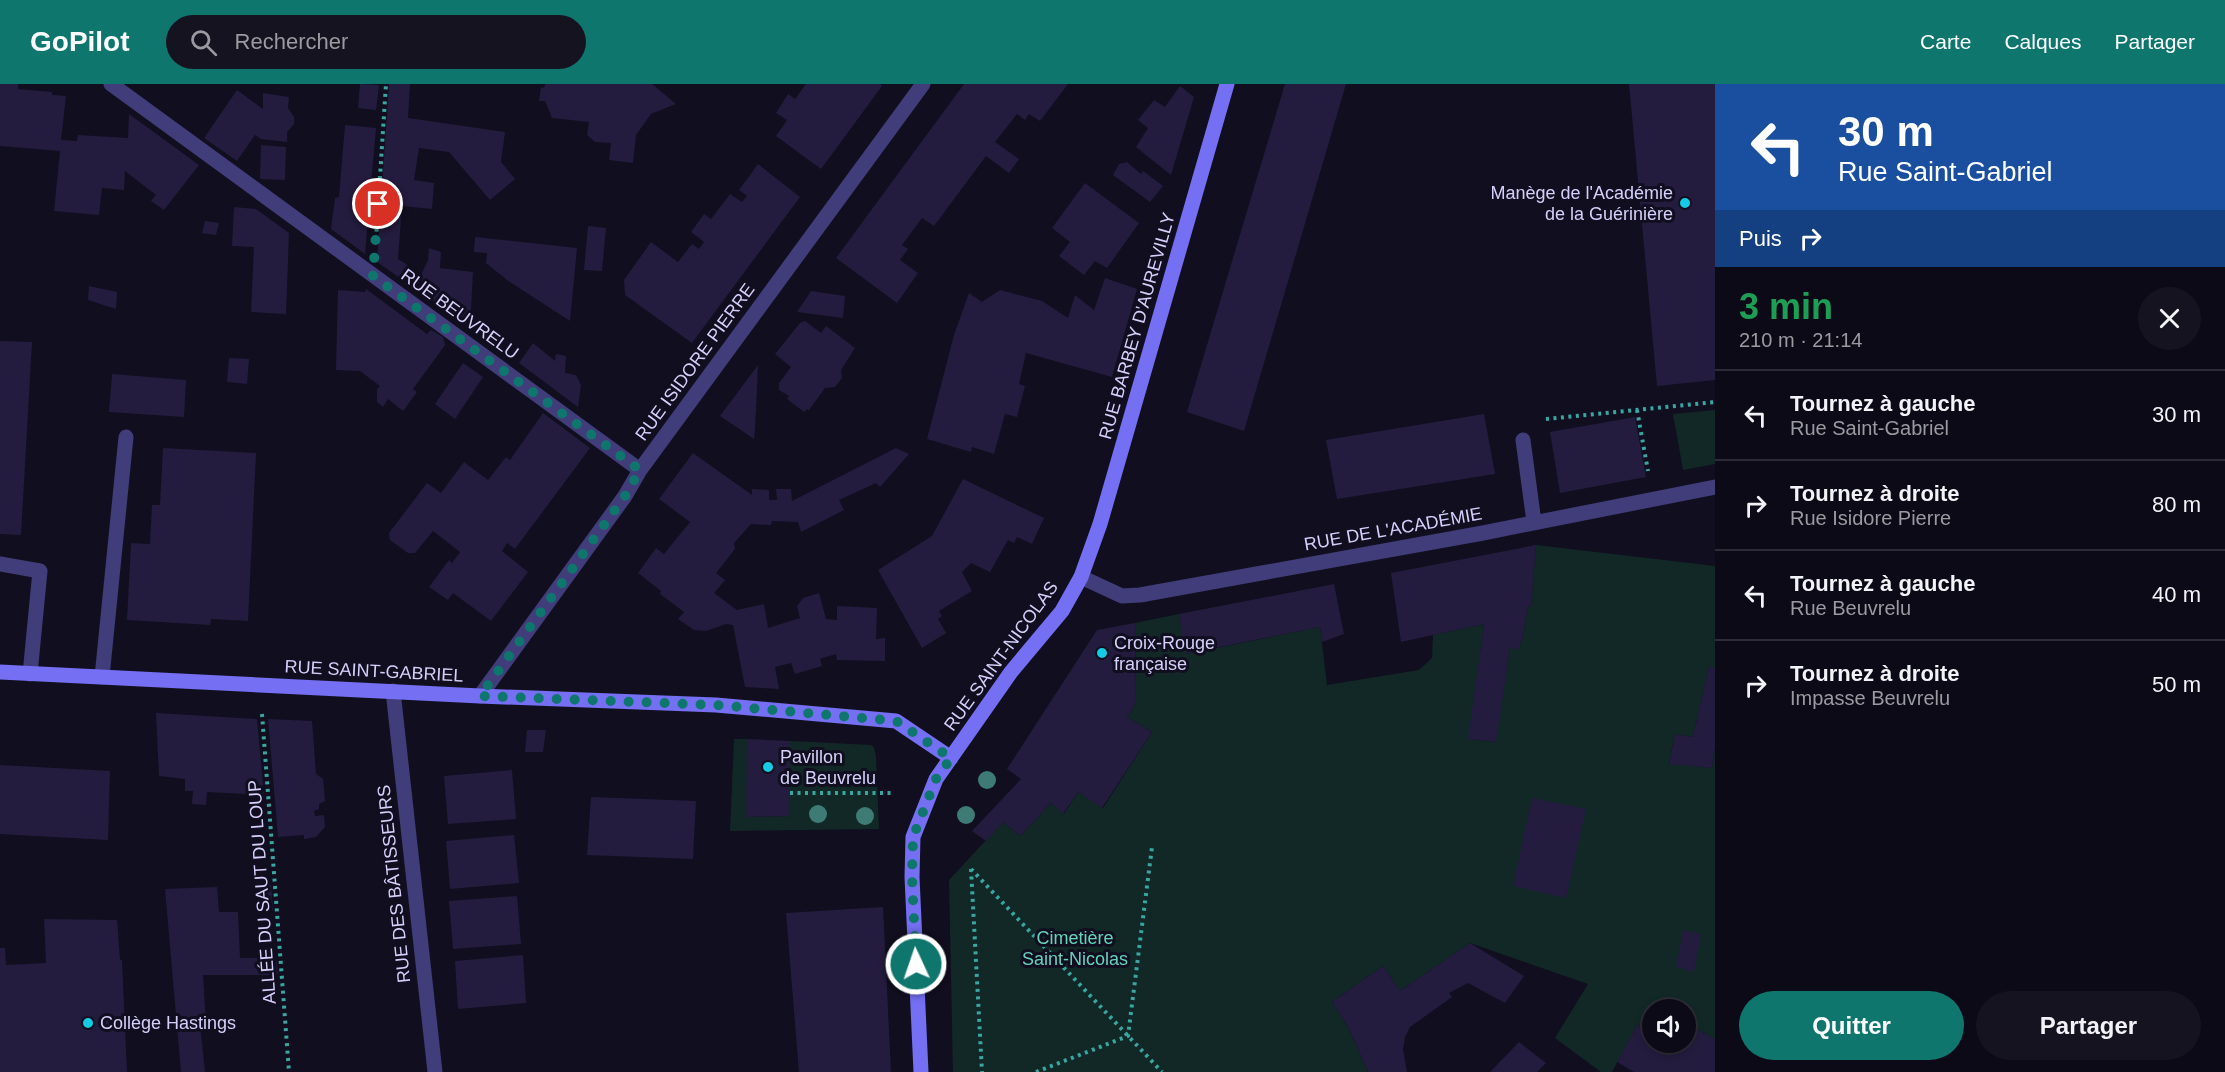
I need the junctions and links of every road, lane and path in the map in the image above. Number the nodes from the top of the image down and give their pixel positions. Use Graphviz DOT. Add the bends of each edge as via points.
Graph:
graph roads {
  1 [pos="111,84"];
  2 [pos="386,84"];
  3 [pos="923,84"];
  4 [pos="1227,84"];
  5 [pos="373,276"];
  6 [pos="1715,402"];
  7 [pos="1637,410"];
  8 [pos="1546,419"];
  9 [pos="126,437"];
  10 [pos="1523,440"];
  11 [pos="640,470"];
  12 [pos="1652,471"];
  13 [pos="1715,487"];
  14 [pos="1534,522"];
  15 [pos="0,564"];
  16 [pos="1081,577"];
  17 [pos="0,672"];
  18 [pos="30,674"];
  19 [pos="102,677"];
  20 [pos="393,692"];
  21 [pos="480,696"];
  22 [pos="262,710"];
  23 [pos="951,758"];
  24 [pos="790,793"];
  25 [pos="892,793"];
  26 [pos="1152,847"];
  27 [pos="1128,1036"];
  28 [pos="289,1072"];
  29 [pos="435,1072"];
  30 [pos="921,1072"];
  31 [pos="982,1072"];
  32 [pos="1036,1072"];
  33 [pos="1162,1072"];
  1 -- 5 [label="street, RUE BEUVRELU"];
  2 -- 5 [label="path"];
  3 -- 11 [label="street, RUE ISIDORE PIERRE"];
  4 -- 16 [label="street, RUE BARBEY D'AUREVILLY" via="1100,524"];
  5 -- 11 [label="street, RUE BEUVRELU"];
  6 -- 7 [label="path"];
  7 -- 8 [label="path"];
  7 -- 12 [label="path" via="1648,472"];
  9 -- 19 [label="street"];
  10 -- 14 [label="street"];
  11 -- 21 [label="street, RUE ISIDORE PIERRE"];
  13 -- 14 [label="street, RUE DE L'ACADÉMIE"];
  14 -- 16 [label="street, RUE DE L'ACADÉMIE" via="1140,595 1122,596"];
  15 -- 18 [label="street" via="40,572"];
  16 -- 23 [label="street, RUE SAINT-NICOLAS" via="1062,611 1011,672"];
  17 -- 18 [label="street, RUE SAINT-GABRIEL"];
  18 -- 19 [label="street, RUE SAINT-GABRIEL"];
  19 -- 20 [label="street, RUE SAINT-GABRIEL"];
  20 -- 21 [label="street, RUE SAINT-GABRIEL"];
  20 -- 29 [label="street, RUE DES BÂTISSEURS"];
  21 -- 23 [label="street, RUE SAINT-GABRIEL" via="716,705 896,721"];
  22 -- 28 [label="path, ALLÉE DU SAUT DU LOUP"];
  23 -- 30 [label="street, RUE SAINT-NICOLAS" via="936,779 913,837"];
  24 -- 25 [label="path"];
  26 -- 27 [label="path"];
  27 -- 31 [label="path" via="971,869"];
  27 -- 32 [label="path"];
  27 -- 33 [label="path"];
}
